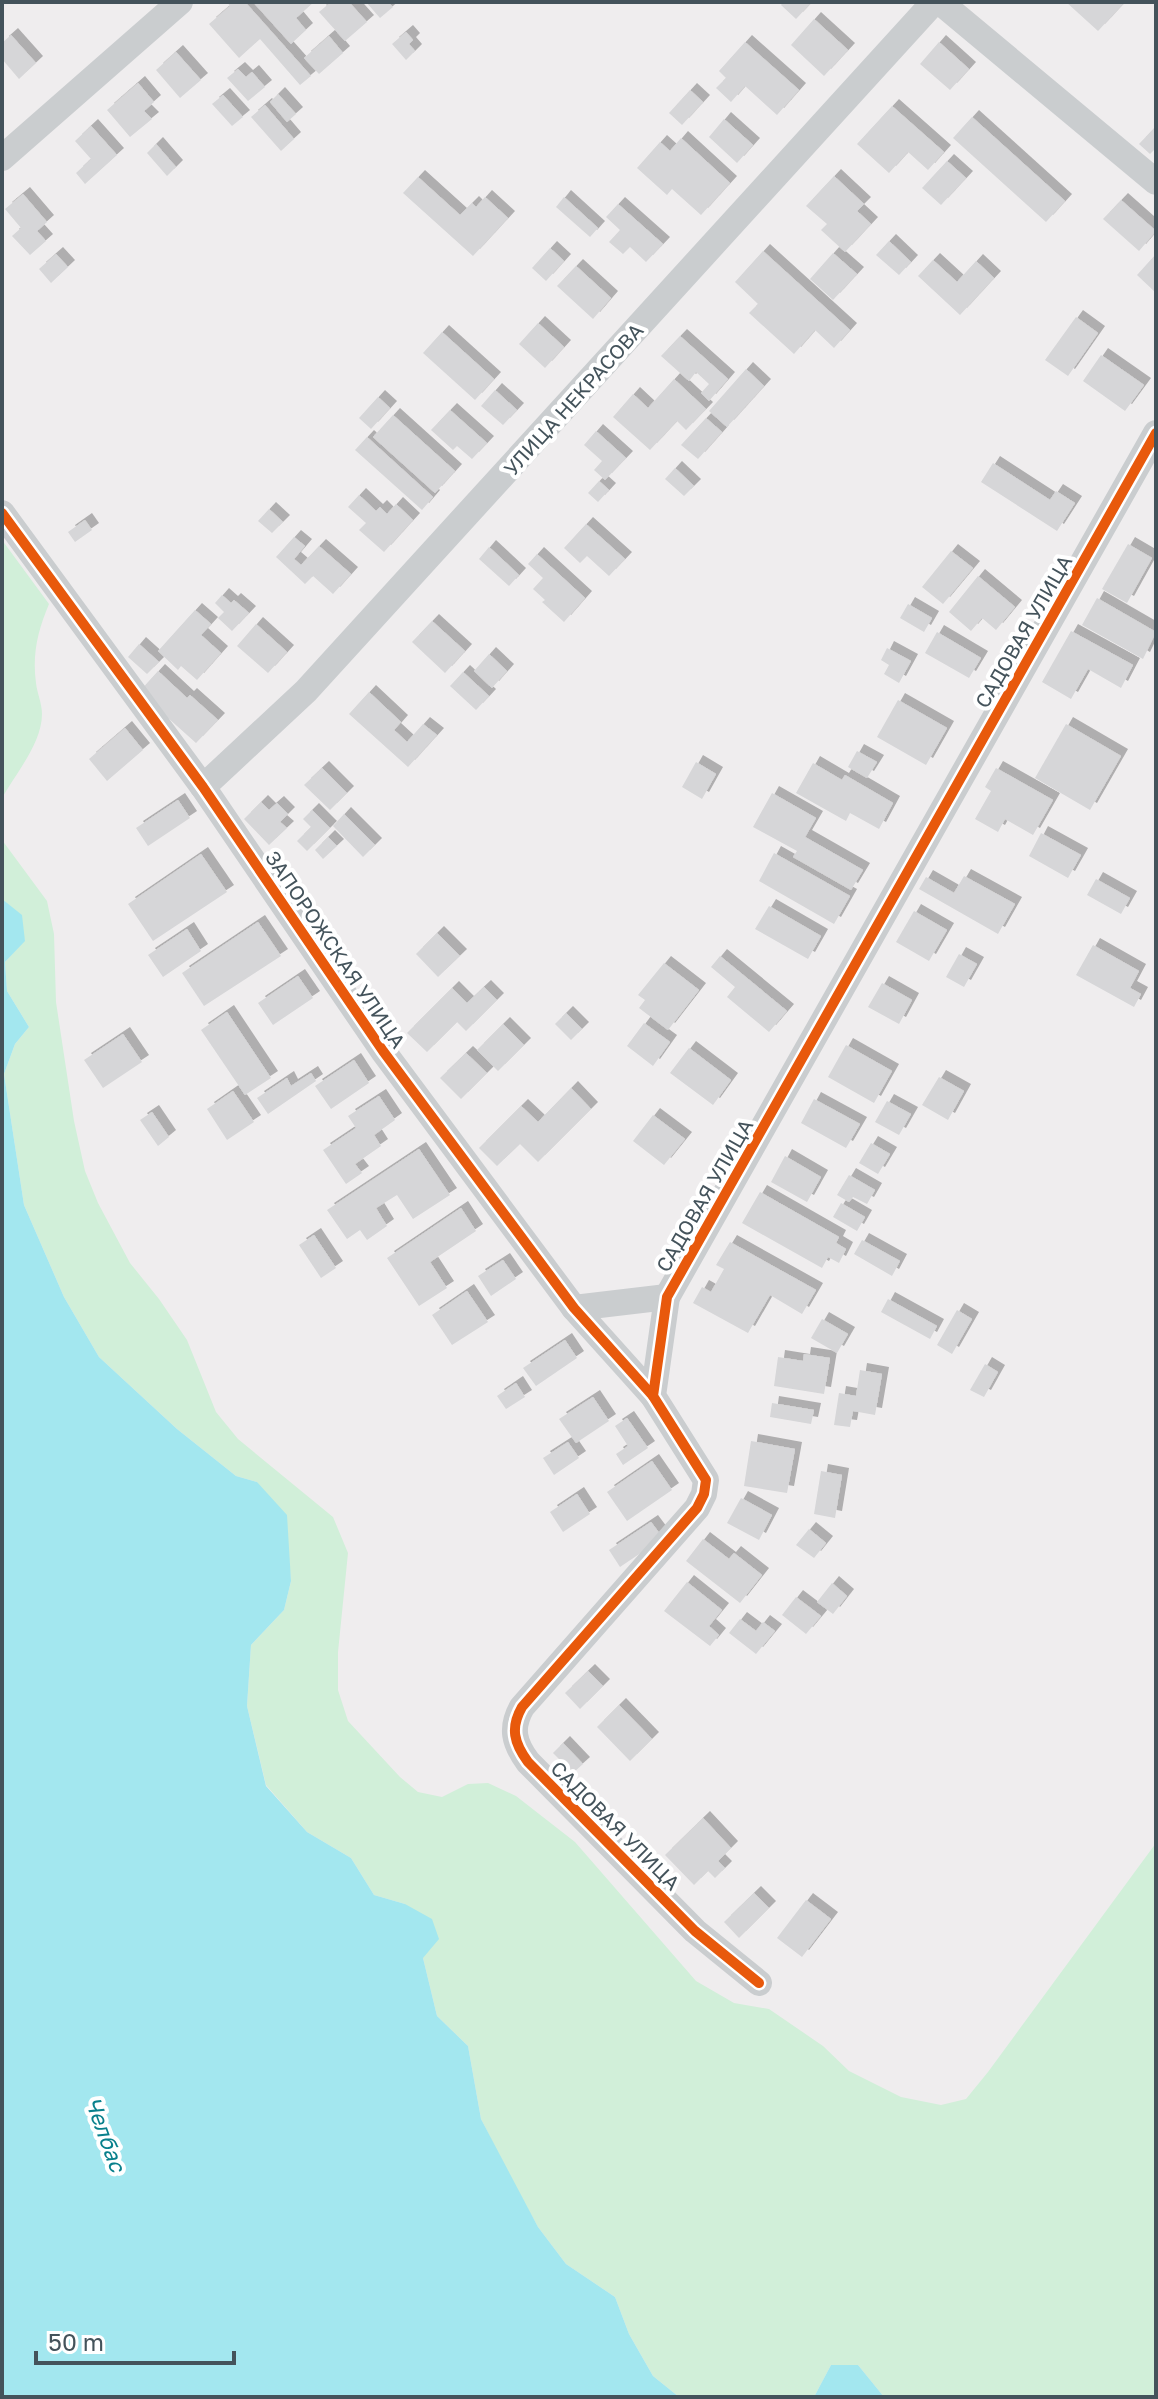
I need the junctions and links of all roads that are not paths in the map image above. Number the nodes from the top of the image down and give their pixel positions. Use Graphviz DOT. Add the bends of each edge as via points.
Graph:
graph roads {
  1 [pos="180,2"];
  2 [pos="934,2"];
  3 [pos="940,2"];
  4 [pos="2,158"];
  5 [pos="1156,182"];
  6 [pos="1156,433"];
  7 [pos="2,513"];
  8 [pos="203,787"];
  9 [pos="667,1297"];
  10 [pos="574,1308"];
  11 [pos="653,1396"];
  12 [pos="759,1983"];
  1 -- 4 [label="street"];
  2 -- 8 [label="street, УЛИЦА НЕКРАСОВА" via="306,691"];
  3 -- 5 [label="street"];
  6 -- 9 [label="street, САДОВАЯ УЛИЦА"];
  7 -- 8 [label="street, ЗАПОРОЖСКАЯ УЛИЦА"];
  8 -- 10 [label="street, ЗАПОРОЖСКАЯ УЛИЦА" via="383,1051"];
  9 -- 10 [label="street, САДОВАЯ УЛИЦА"];
  9 -- 11 [label="street, САДОВАЯ УЛИЦА"];
  10 -- 11 [label="street, ЗАПОРОЖСКАЯ УЛИЦА"];
  11 -- 12 [label="street, САДОВАЯ УЛИЦА" via="699,1466 706,1480 704,1494 522,1707 514,1732 528,1762 695,1931"];
}
